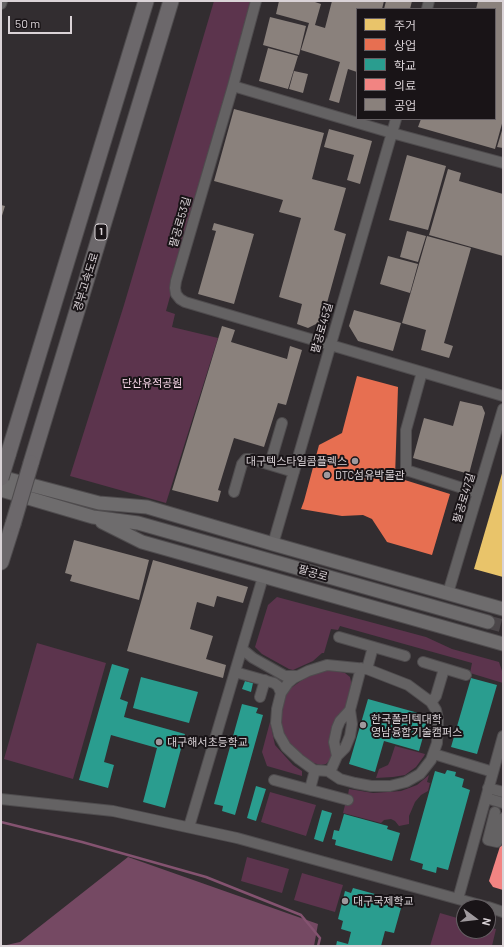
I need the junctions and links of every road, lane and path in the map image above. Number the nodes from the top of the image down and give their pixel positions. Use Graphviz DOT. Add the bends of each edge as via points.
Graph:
graph roads {
  1 [pos="2,1"];
  2 [pos="146,1"];
  3 [pos="171,1"];
  4 [pos="256,1"];
  5 [pos="1,4"];
  6 [pos="233,86"];
  7 [pos="396,120"];
  8 [pos="392,133"];
  9 [pos="503,163"];
  10 [pos="330,345"];
  11 [pos="422,372"];
  12 [pos="503,396"];
  13 [pos="503,410"];
  14 [pos="282,423"];
  15 [pos="270,464"];
  16 [pos="294,472"];
  17 [pos="1,477"];
  18 [pos="1,490"];
  19 [pos="234,492"];
  20 [pos="478,493"];
  21 [pos="99,503"];
  22 [pos="93,517"];
  23 [pos="138,523"];
  24 [pos="273,544"];
  25 [pos="1,562"];
  26 [pos="263,577"];
  27 [pos="448,593"];
  28 [pos="503,609"];
  29 [pos="488,622"];
  30 [pos="339,637"];
  31 [pos="503,644"];
  32 [pos="373,646"];
  33 [pos="242,648"];
  34 [pos="405,656"];
  35 [pos="423,662"];
  36 [pos="268,667"];
  37 [pos="364,669"];
  38 [pos="444,669"];
  39 [pos="235,672"];
  40 [pos="466,675"];
  41 [pos="298,676"];
  42 [pos="263,680"];
  43 [pos="281,693"];
  44 [pos="260,697"];
  45 [pos="429,700"];
  46 [pos="350,710"];
  47 [pos="503,736"];
  48 [pos="434,754"];
  49 [pos="337,756"];
  50 [pos="316,770"];
  51 [pos="330,772"];
  52 [pos="493,772"];
  53 [pos="274,780"];
  54 [pos="488,788"];
  55 [pos="310,789"];
  56 [pos="503,792"];
  57 [pos="486,798"];
  58 [pos="1,799"];
  59 [pos="348,800"];
  60 [pos="503,803"];
  61 [pos="483,809"];
  62 [pos="500,815"];
  63 [pos="189,827"];
  64 [pos="458,899"];
  1 -- 5 [label="street"];
  2 -- 17 [label="highway, 1, bridge"];
  3 -- 25 [label="highway, 경부고속도로 / 1, bridge"];
  4 -- 6 [label="street, 팔공로53길"];
  6 -- 8 [label="street"];
  6 -- 10 [label="street, 팔공로53길" via="176,281 176,294 185,302"];
  7 -- 8 [label="street, 팔공로45길"];
  8 -- 9 [label="street"];
  8 -- 10 [label="street, 팔공로45길"];
  10 -- 11 [label="street, 팔공로53길"];
  10 -- 16 [label="street, 팔공로45길"];
  11 -- 12 [label="street, 팔공로53길"];
  11 -- 20 [label="street" via="406,430 406,470"];
  13 -- 20 [label="street, 팔공로47길"];
  14 -- 15 [label="street"];
  15 -- 16 [label="street"];
  15 -- 19 [label="street" via="246,459 242,464"];
  16 -- 24 [label="street, 팔공로45길"];
  17 -- 21 [label="main road"];
  18 -- 22 [label="main road"];
  20 -- 27 [label="street, 팔공로47길"];
  21 -- 23 [label="main road"];
  21 -- 24 [label="main road" via="147,507"];
  22 -- 23 [label="main road"];
  22 -- 26 [label="main road" via="142,542"];
  23 -- 29 [label="main road, 팔공로"];
  24 -- 27 [label="main road"];
  26 -- 31 [label="main road"];
  26 -- 33 [label="street"];
  27 -- 28 [label="main road"];
  30 -- 32 [label="street"];
  32 -- 34 [label="street"];
  32 -- 37 [label="street"];
  33 -- 36 [label="street"];
  33 -- 39 [label="street"];
  35 -- 38 [label="street"];
  36 -- 41 [label="street" via="285,676"];
  36 -- 42 [label="street"];
  37 -- 41 [label="street" via="327,665"];
  37 -- 45 [label="street" via="404,684"];
  37 -- 46 [label="street"];
  38 -- 40 [label="street"];
  38 -- 45 [label="street" via="436,698"];
  39 -- 42 [label="street"];
  39 -- 63 [label="street"];
  41 -- 43 [label="street" via="288,683"];
  42 -- 43 [label="street" via="277,685"];
  42 -- 44 [label="street"];
  43 -- 50 [label="street" via="276,716 279,735 293,754"];
  45 -- 48 [label="street" via="436,710 438,722"];
  46 -- 49 [label="street" via="350,736 345,748"];
  46 -- 49 [label="street" via="340,720 337,728 334,742"];
  47 -- 52 [label="street"];
  48 -- 51 [label="street" via="420,774 409,781 397,784 361,785 343,780"];
  48 -- 52 [label="street"];
  49 -- 51 [label="street"];
  50 -- 51 [label="street"];
  50 -- 55 [label="street"];
  52 -- 54 [label="street"];
  53 -- 55 [label="street"];
  54 -- 56 [label="street"];
  54 -- 57 [label="street"];
  55 -- 59 [label="street"];
  57 -- 60 [label="street"];
  57 -- 61 [label="street"];
  58 -- 63 [label="street" via="113,811"];
  61 -- 62 [label="street"];
  61 -- 64 [label="street"];
  63 -- 64 [label="street"];
}
